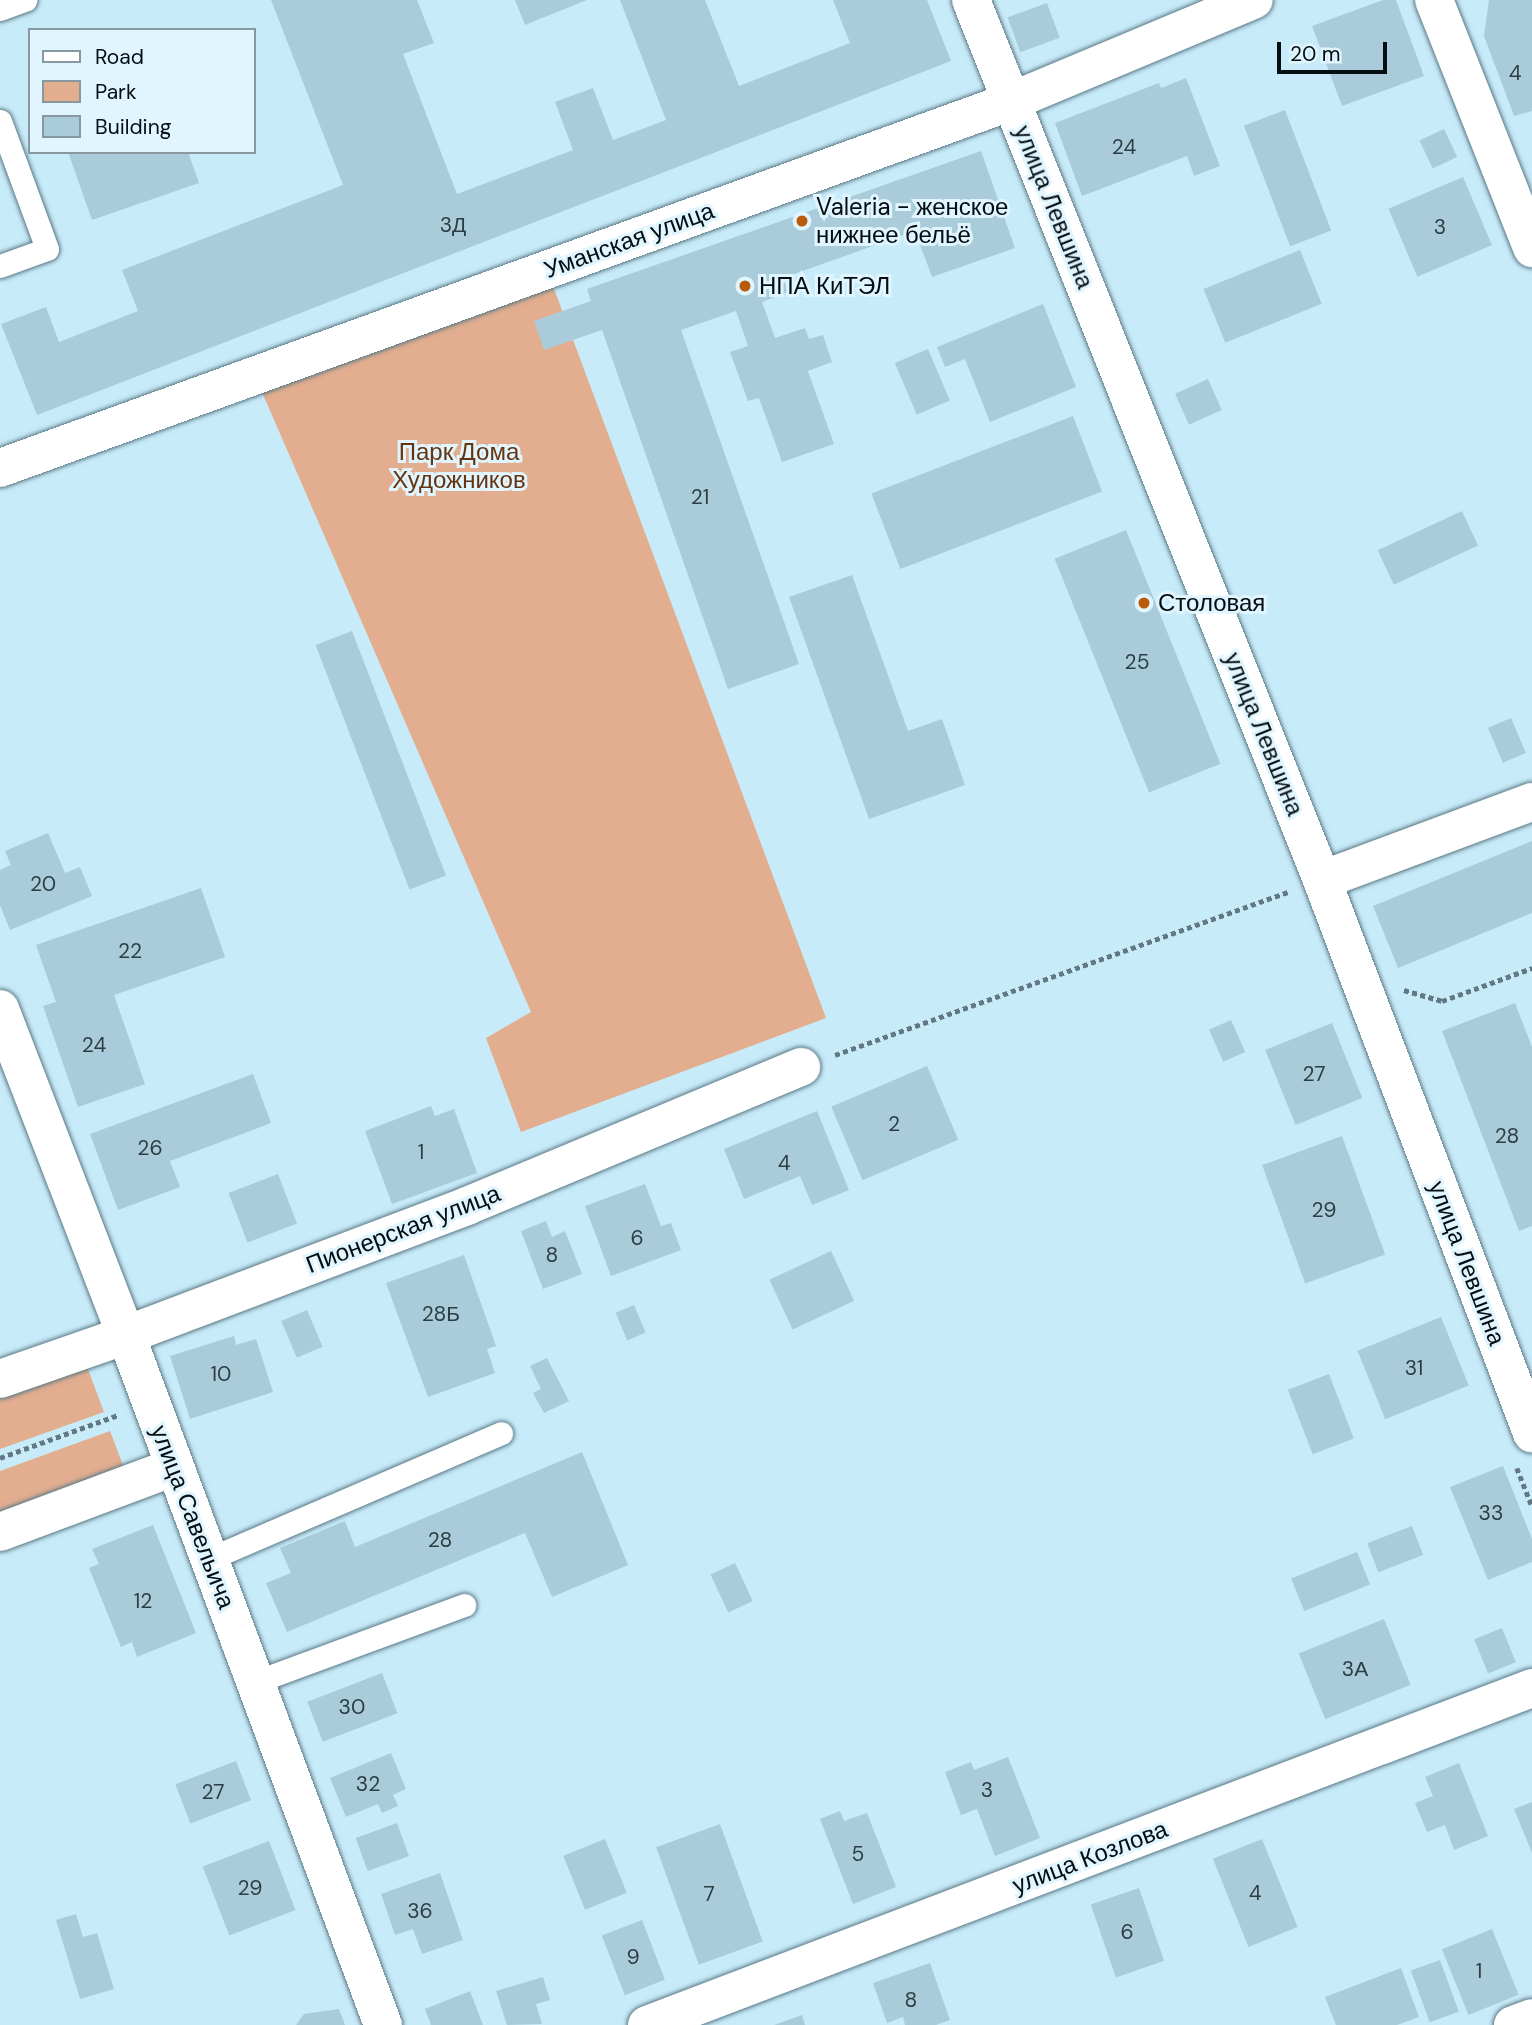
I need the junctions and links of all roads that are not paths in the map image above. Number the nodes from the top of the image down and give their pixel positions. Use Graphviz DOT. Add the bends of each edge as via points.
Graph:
graph roads {
  1 [pos="25,0"];
  2 [pos="971,0"];
  3 [pos="1254,0"];
  4 [pos="1434,0"];
  5 [pos="0,9"];
  6 [pos="1012,101"];
  7 [pos="0,121"];
  8 [pos="1529,232"];
  9 [pos="0,266"];
  10 [pos="0,468"];
  11 [pos="1532,802"];
  12 [pos="1322,880"];
  13 [pos="0,1009"];
  14 [pos="801,1067"];
  15 [pos="126,1335"];
  16 [pos="1521,1372"];
  17 [pos="0,1379"];
  18 [pos="501,1433"];
  19 [pos="1532,1433"];
  20 [pos="174,1466"];
  21 [pos="0,1532"];
  22 [pos="209,1559"];
  23 [pos="464,1605"];
  24 [pos="255,1682"];
  25 [pos="1532,1688"];
  26 [pos="1532,2018"];
  27 [pos="383,2025"];
  28 [pos="647,2025"];
  29 [pos="1513,2025"];
  1 -- 5 [label="lane"];
  2 -- 6 [label="street, улица Левшина"];
  3 -- 6 [label="street, Уманская улица"];
  4 -- 8 [label="street"];
  6 -- 10 [label="street, Уманская улица"];
  6 -- 12 [label="street, улица Левшина"];
  7 -- 9 [label="lane" via="47,248"];
  11 -- 12 [label="street"];
  12 -- 16 [label="street, улица Левшина"];
  13 -- 15 [label="street, улица Савельича"];
  14 -- 15 [label="street, Пионерская улица" via="467,1206"];
  15 -- 17 [label="street, Пионерская улица"];
  15 -- 20 [label="street, улица Савельича"];
  16 -- 19 [label="street, улица Левшина"];
  18 -- 22 [label="lane"];
  20 -- 21 [label="street"];
  20 -- 22 [label="street, улица Савельича"];
  22 -- 24 [label="street, улица Савельича"];
  23 -- 24 [label="lane"];
  24 -- 27 [label="street, улица Савельича"];
  25 -- 28 [label="street, улица Козлова"];
  26 -- 29 [label="street"];
}
